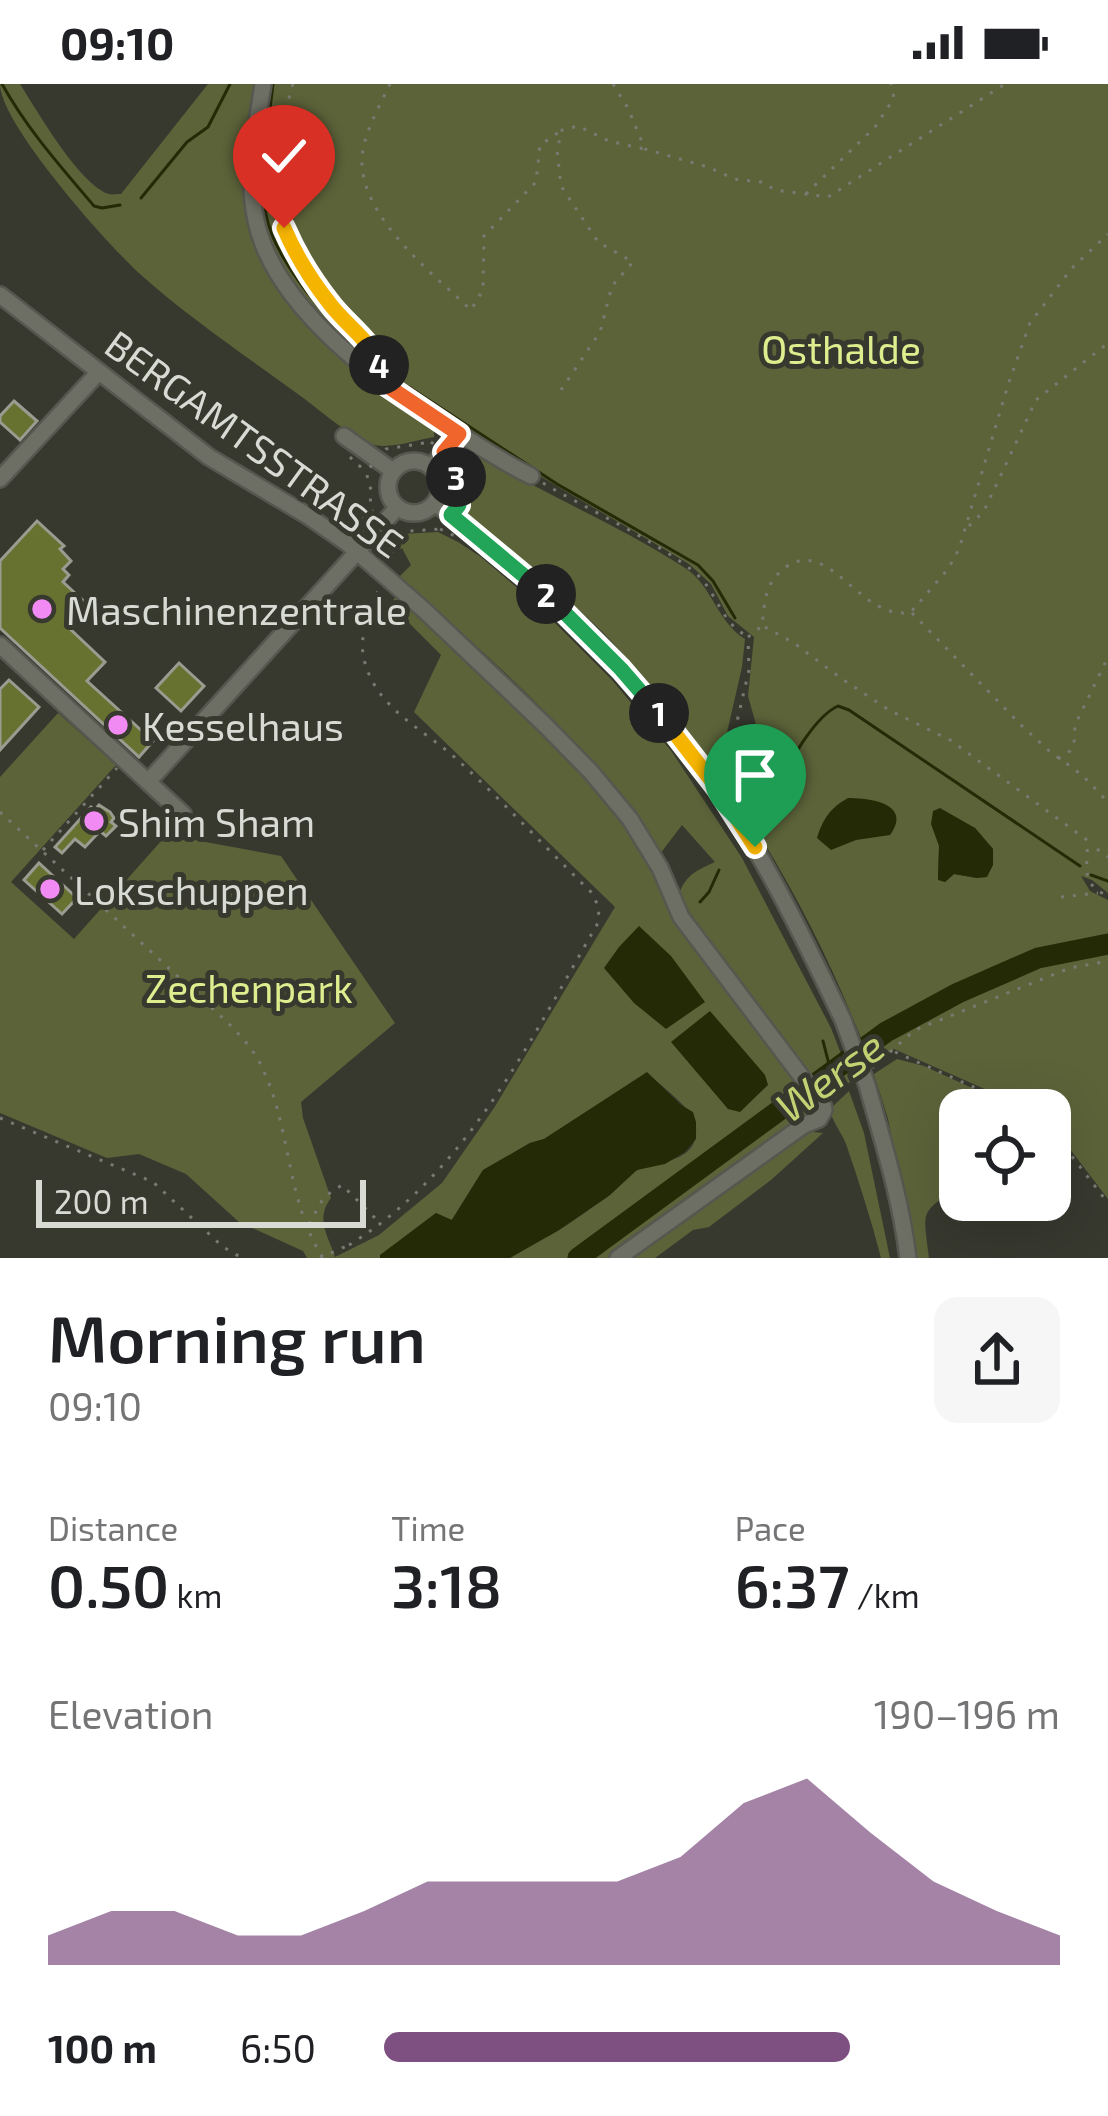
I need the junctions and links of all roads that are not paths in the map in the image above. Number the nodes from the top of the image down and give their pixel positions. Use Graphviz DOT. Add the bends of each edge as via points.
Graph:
graph roads {
  1 [pos="263,84"];
  2 [pos="0,295"];
  3 [pos="98,373"];
  4 [pos="459,434"];
  5 [pos="345,444"];
  6 [pos="431,467"];
  7 [pos="393,471"];
  8 [pos="532,476"];
  9 [pos="0,479"];
  10 [pos="435,503"];
  11 [pos="397,508"];
  12 [pos="351,547"];
  13 [pos="0,645"];
  14 [pos="148,782"];
  15 [pos="183,814"];
  16 [pos="618,1258"];
  17 [pos="908,1258"];
  1 -- 4 [label="street" via="251,156 256,225 267,253 345,352"];
  2 -- 3 [label="street, BERGAMTSSTRASSE"];
  3 -- 9 [label="street"];
  3 -- 12 [label="street, BERGAMTSSTRASSE" via="208,458"];
  4 -- 6 [label="street"];
  4 -- 8 [label="street"];
  5 -- 7 [label="street"];
  6 -- 7 [label="street" via="416,461"];
  6 -- 10 [label="street" via="440,488"];
  7 -- 11 [label="street" via="387,486"];
  10 -- 11 [label="street" via="412,514"];
  10 -- 17 [label="street, bridge" via="545,592 621,669 755,847 843,1020 867,1085"];
  11 -- 12 [label="street"];
  12 -- 14 [label="street"];
  12 -- 16 [label="street, BERGAMTSSTRASSE" via="592,772 630,819 681,917 824,1110"];
  13 -- 14 [label="street"];
  14 -- 15 [label="street"];
}
